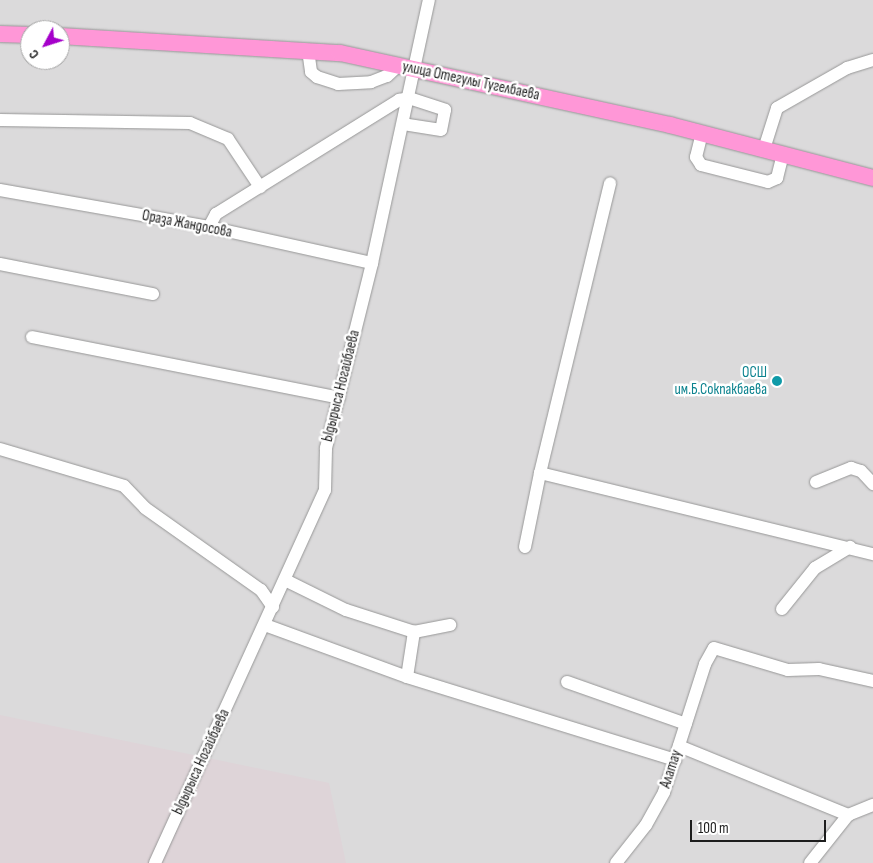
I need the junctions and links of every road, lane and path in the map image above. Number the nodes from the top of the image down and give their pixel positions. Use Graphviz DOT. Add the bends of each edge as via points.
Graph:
graph roads {
  1 [pos="429,0"];
  2 [pos="0,34"];
  3 [pos="20,35"];
  4 [pos="70,37"];
  5 [pos="308,50"];
  6 [pos="873,60"];
  7 [pos="398,65"];
  8 [pos="416,69"];
  9 [pos="409,98"];
  10 [pos="0,120"];
  11 [pos="403,124"];
  12 [pos="702,133"];
  13 [pos="764,150"];
  14 [pos="783,154"];
  15 [pos="873,178"];
  16 [pos="610,183"];
  17 [pos="260,187"];
  18 [pos="0,190"];
  19 [pos="209,227"];
  20 [pos="372,263"];
  21 [pos="0,264"];
  22 [pos="154,294"];
  23 [pos="32,337"];
  24 [pos="339,398"];
  25 [pos="0,449"];
  26 [pos="540,473"];
  27 [pos="816,482"];
  28 [pos="873,484"];
  29 [pos="525,547"];
  30 [pos="850,547"];
  31 [pos="873,554"];
  32 [pos="286,580"];
  33 [pos="273,607"];
  34 [pos="782,609"];
  35 [pos="265,625"];
  36 [pos="450,625"];
  37 [pos="414,632"];
  38 [pos="406,677"];
  39 [pos="873,681"];
  40 [pos="567,682"];
  41 [pos="686,724"];
  42 [pos="679,746"];
  43 [pos="675,760"];
  44 [pos="873,805"];
  45 [pos="848,815"];
  46 [pos="155,863"];
  47 [pos="616,863"];
  48 [pos="810,863"];
  1 -- 8 [label="street, Ыдырыса Ногайбаева"];
  2 -- 3 [label="main road"];
  4 -- 5 [label="main road, улица Отегулы Тугелбаева"];
  5 -- 7 [label="main road, улица Отегулы Тугелбаева"];
  5 -- 7 [label="street" via="311,72 317,78 338,84 371,82 387,76"];
  6 -- 13 [label="street" via="847,68 777,108"];
  7 -- 8 [label="main road, улица Отегулы Тугелбаева"];
  8 -- 9 [label="street, Ыдырыса Ногайбаева"];
  8 -- 12 [label="main road, улица Отегулы Тугелбаева"];
  9 -- 11 [label="street, Ыдырыса Ногайбаева"];
  9 -- 11 [label="street" via="445,110 443,128 435,131"];
  9 -- 17 [label="street" via="399,100"];
  10 -- 17 [label="street" via="190,123 228,139"];
  11 -- 20 [label="street, Ыдырыса Ногайбаева"];
  12 -- 13 [label="main road, улица Отегулы Тугелбаева"];
  12 -- 14 [label="street" via="696,156 701,165 768,182 777,178"];
  13 -- 14 [label="main road, улица Отегулы Тугелбаева"];
  14 -- 15 [label="main road, улица Отегулы Тугелбаева"];
  16 -- 26 [label="street"];
  17 -- 19 [label="street" via="216,214"];
  18 -- 19 [label="street, Ораза Жандосова"];
  19 -- 20 [label="street, Ораза Жандосова"];
  20 -- 24 [label="street, Ыдырыса Ногайбаева"];
  21 -- 22 [label="street"];
  23 -- 24 [label="street"];
  24 -- 32 [label="street, Ыдырыса Ногайбаева" via="326,448 325,490"];
  25 -- 33 [label="street" via="124,486 145,508 262,590"];
  26 -- 29 [label="street"];
  26 -- 30 [label="street"];
  27 -- 28 [label="street" via="851,468 861,471"];
  30 -- 31 [label="street"];
  30 -- 34 [label="street" via="815,568"];
  32 -- 33 [label="street, Ыдырыса Ногайбаева"];
  32 -- 37 [label="street" via="346,610"];
  33 -- 35 [label="street, Ыдырыса Ногайбаева"];
  35 -- 38 [label="street"];
  35 -- 46 [label="street, Ыдырыса Ногайбаева"];
  36 -- 37 [label="street"];
  37 -- 38 [label="street"];
  38 -- 43 [label="street"];
  39 -- 41 [label="street, Алатау" via="819,669 788,670 714,648 705,664"];
  40 -- 41 [label="street"];
  41 -- 42 [label="street, Алатау"];
  42 -- 43 [label="street, Алатау"];
  42 -- 45 [label="street"];
  43 -- 47 [label="street, Алатау" via="656,808"];
  44 -- 45 [label="street"];
  45 -- 48 [label="street"];
}
